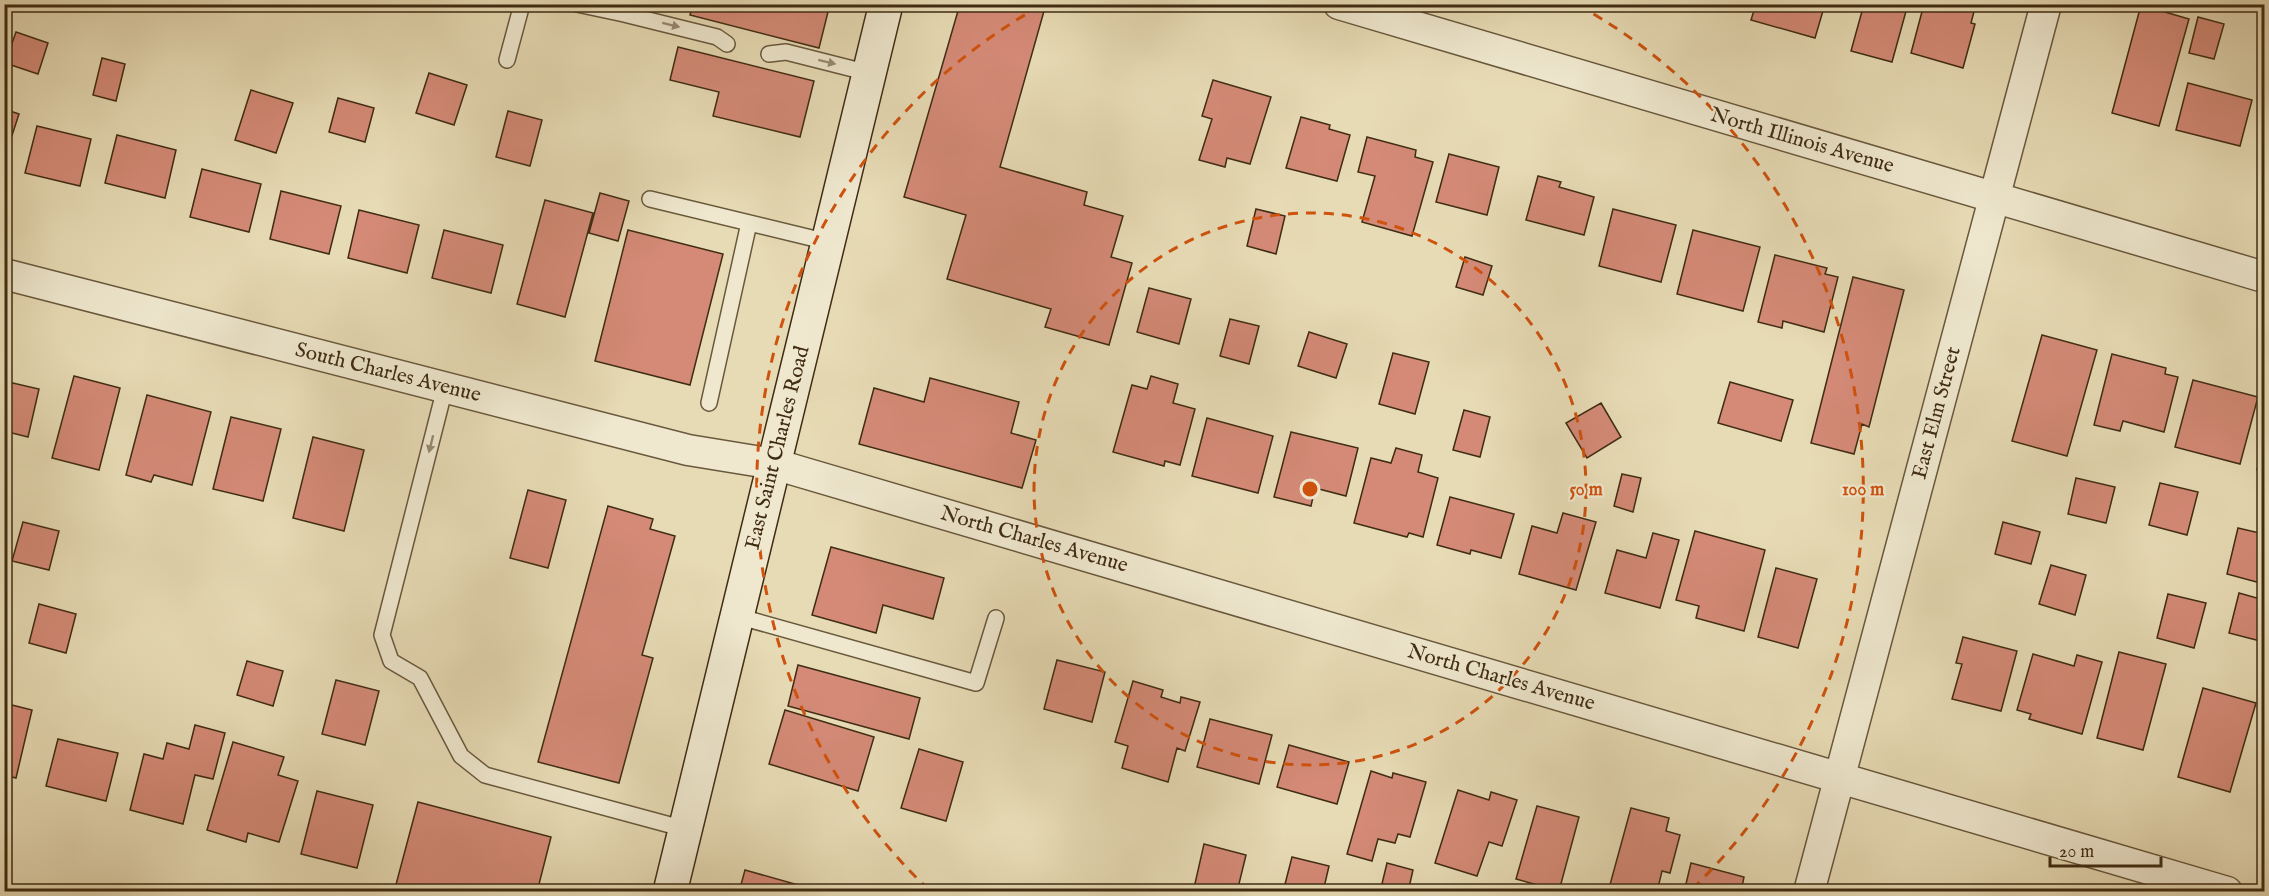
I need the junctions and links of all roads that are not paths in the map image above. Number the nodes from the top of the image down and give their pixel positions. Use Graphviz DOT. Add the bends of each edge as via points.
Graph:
graph roads {
  1 [pos="522,4"];
  2 [pos="577,4"];
  3 [pos="886,4"];
  4 [pos="1340,4"];
  5 [pos="2046,4"];
  6 [pos="625,9"];
  7 [pos="726,38"];
  8 [pos="769,48"];
  9 [pos="507,60"];
  10 [pos="869,73"];
  11 [pos="1995,197"];
  12 [pos="650,199"];
  13 [pos="749,223"];
  14 [pos="828,242"];
  15 [pos="4,274"];
  16 [pos="2265,277"];
  17 [pos="445,388"];
  18 [pos="709,403"];
  19 [pos="774,464"];
  20 [pos="737,616"];
  21 [pos="996,618"];
  22 [pos="1840,778"];
  23 [pos="685,829"];
  24 [pos="670,891"];
  25 [pos="1809,891"];
  26 [pos="2227,891"];
  1 -- 9 [label="lane"];
  2 -- 6 [label="lane"];
  3 -- 10 [label="main road, East Saint Charles Road"];
  4 -- 11 [label="street, North Illinois Avenue"];
  5 -- 11 [label="street, East Elm Street"];
  6 -- 7 [label="lane, one-way"];
  8 -- 10 [label="lane, one-way"];
  10 -- 14 [label="main road, East Saint Charles Road"];
  11 -- 16 [label="street, North Illinois Avenue"];
  11 -- 22 [label="street, East Elm Street"];
  12 -- 13 [label="lane"];
  13 -- 14 [label="lane"];
  13 -- 18 [label="lane"];
  14 -- 19 [label="main road, East Saint Charles Road"];
  15 -- 17 [label="street, South Charles Avenue"];
  17 -- 19 [label="street, South Charles Avenue" via="688,450"];
  17 -- 23 [label="lane, one-way" via="382,635 391,661 420,678 461,756 485,775"];
  19 -- 20 [label="main road, East Saint Charles Road"];
  19 -- 22 [label="street, North Charles Avenue"];
  20 -- 21 [label="lane" via="976,682"];
  20 -- 23 [label="main road, East Saint Charles Road"];
  22 -- 25 [label="street, East Elm Street"];
  22 -- 26 [label="street, North Charles Avenue"];
  23 -- 24 [label="main road, East Saint Charles Road"];
}
